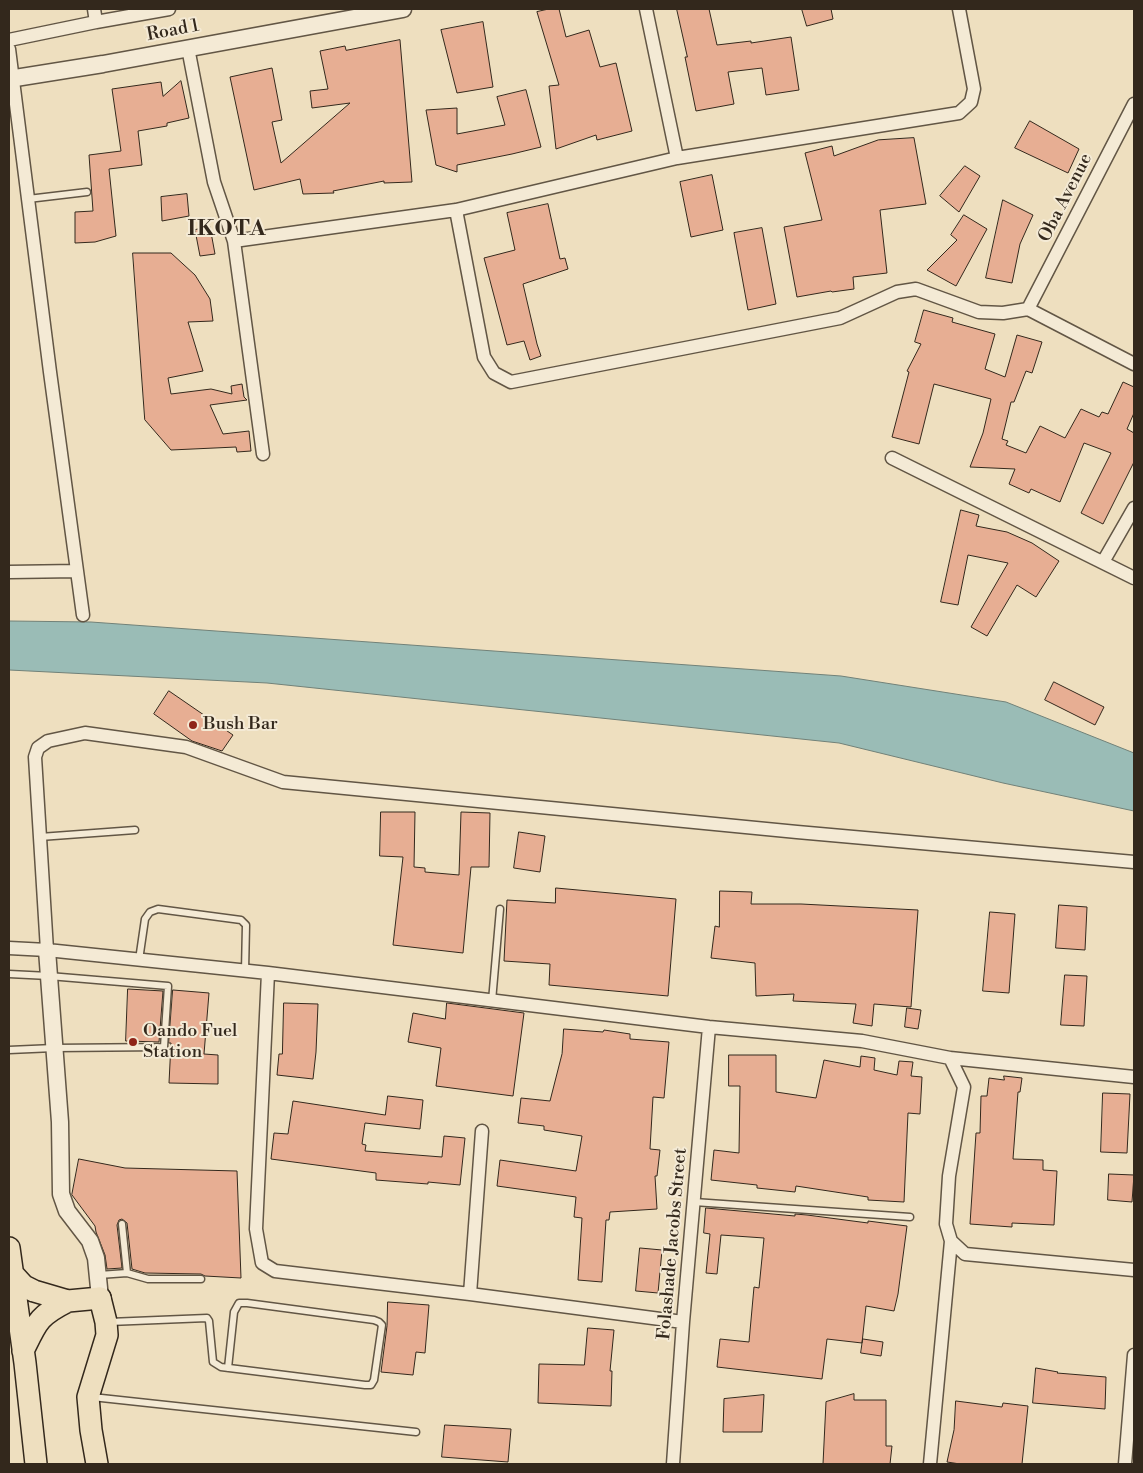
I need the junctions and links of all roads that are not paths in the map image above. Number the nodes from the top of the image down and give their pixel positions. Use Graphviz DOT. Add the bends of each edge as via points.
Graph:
graph roads {
  1 [pos="169,9"];
  2 [pos="403,9"];
  3 [pos="646,9"];
  4 [pos="959,9"];
  5 [pos="377,11"];
  6 [pos="95,15"];
  7 [pos="9,40"];
  8 [pos="188,48"];
  9 [pos="9,49"];
  10 [pos="11,78"];
  11 [pos="1134,104"];
  12 [pos="677,158"];
  13 [pos="87,192"];
  14 [pos="28,199"];
  15 [pos="456,210"];
  16 [pos="234,241"];
  17 [pos="1028,309"];
  18 [pos="1134,364"];
  19 [pos="263,454"];
  20 [pos="892,458"];
  21 [pos="1134,508"];
  22 [pos="1103,562"];
  23 [pos="77,571"];
  24 [pos="9,572"];
  25 [pos="1134,578"];
  26 [pos="83,615"];
  27 [pos="135,830"];
  28 [pos="40,837"];
  29 [pos="1134,862"];
  30 [pos="500,909"];
  31 [pos="9,948"];
  32 [pos="47,950"];
  33 [pos="139,960"];
  34 [pos="245,971"];
  35 [pos="268,973"];
  36 [pos="9,974"];
  37 [pos="49,976"];
  38 [pos="492,1000"];
  39 [pos="709,1027"];
  40 [pos="54,1048"];
  41 [pos="9,1050"];
  42 [pos="950,1058"];
  43 [pos="1134,1077"];
  44 [pos="482,1131"];
  45 [pos="694,1202"];
  46 [pos="910,1217"];
  47 [pos="122,1224"];
  48 [pos="952,1242"];
  49 [pos="9,1248"];
  50 [pos="1134,1270"];
  51 [pos="127,1273"];
  52 [pos="13,1274"];
  53 [pos="98,1276"];
  54 [pos="201,1279"];
  55 [pos="470,1294"];
  56 [pos="100,1298"];
  57 [pos="68,1301"];
  58 [pos="106,1322"];
  59 [pos="683,1322"];
  60 [pos="23,1351"];
  61 [pos="1134,1355"];
  62 [pos="228,1368"];
  63 [pos="88,1397"];
  64 [pos="416,1432"];
  65 [pos="1128,1460"];
  66 [pos="36,1464"];
  67 [pos="98,1464"];
  68 [pos="673,1464"];
  69 [pos="930,1464"];
  1 -- 6 [label="street"];
  2 -- 5 [label="street, Road 1"];
  3 -- 12 [label="street"];
  4 -- 12 [label="street" via="974,89 971,102 959,113"];
  5 -- 8 [label="street, Road 1"];
  6 -- 7 [label="street"];
  8 -- 10 [label="street, Road 1"];
  8 -- 16 [label="street" via="214,182"];
  9 -- 10 [label="street"];
  10 -- 14 [label="street"];
  11 -- 17 [label="street, Oba Avenue"];
  12 -- 15 [label="street"];
  13 -- 14 [label="lane"];
  14 -- 23 [label="street"];
  15 -- 16 [label="street"];
  15 -- 17 [label="street" via="484,357 494,373 511,382 840,318 897,292 916,289 979,312"];
  16 -- 19 [label="street"];
  17 -- 18 [label="street"];
  20 -- 22 [label="street"];
  21 -- 22 [label="street"];
  22 -- 25 [label="street"];
  23 -- 24 [label="street"];
  23 -- 26 [label="street"];
  27 -- 28 [label="lane"];
  28 -- 29 [label="street" via="35,757 38,748 48,741 85,733 186,747 283,782"];
  28 -- 32 [label="street"];
  30 -- 38 [label="lane"];
  31 -- 32 [label="street"];
  32 -- 33 [label="street"];
  32 -- 37 [label="street"];
  33 -- 34 [label="street"];
  33 -- 34 [label="lane" via="145,919 158,909 241,920 246,925"];
  34 -- 35 [label="street"];
  35 -- 38 [label="street"];
  35 -- 55 [label="street" via="256,1229 262,1263 275,1271"];
  36 -- 37 [label="lane"];
  37 -- 40 [label="street"];
  37 -- 40 [label="lane" via="168,986 164,1047"];
  38 -- 39 [label="street"];
  39 -- 42 [label="street" via="862,1041"];
  39 -- 45 [label="street, Folashade Jacobs Street"];
  40 -- 41 [label="lane"];
  40 -- 53 [label="street" via="61,1194 67,1211 90,1241"];
  42 -- 43 [label="street"];
  42 -- 48 [label="street" via="964,1087 949,1176 946,1224"];
  44 -- 55 [label="street"];
  45 -- 46 [label="lane"];
  45 -- 59 [label="street, Folashade Jacobs Street"];
  47 -- 51 [label="lane"];
  48 -- 50 [label="street" via="965,1254"];
  48 -- 69 [label="street"];
  49 -- 52 [label="main road"];
  51 -- 53 [label="lane"];
  51 -- 54 [label="lane" via="148,1279"];
  52 -- 57 [label="main road" via="34,1291"];
  52 -- 60 [label="main road"];
  53 -- 56 [label="street"];
  55 -- 59 [label="street"];
  56 -- 57 [label="main road"];
  56 -- 58 [label="main road"];
  57 -- 60 [label="main road" via="49,1310 36,1322"];
  58 -- 62 [label="lane" via="207,1318 210,1321 213,1362 221,1368"];
  58 -- 63 [label="main road" via="107,1335"];
  59 -- 68 [label="street, Folashade Jacobs Street"];
  60 -- 66 [label="main road"];
  61 -- 65 [label="street"];
  62 -- 62 [label="lane" via="371,1385 382,1326 374,1320 238,1303 234,1312"];
  63 -- 64 [label="lane"];
  63 -- 67 [label="main road"];
}
